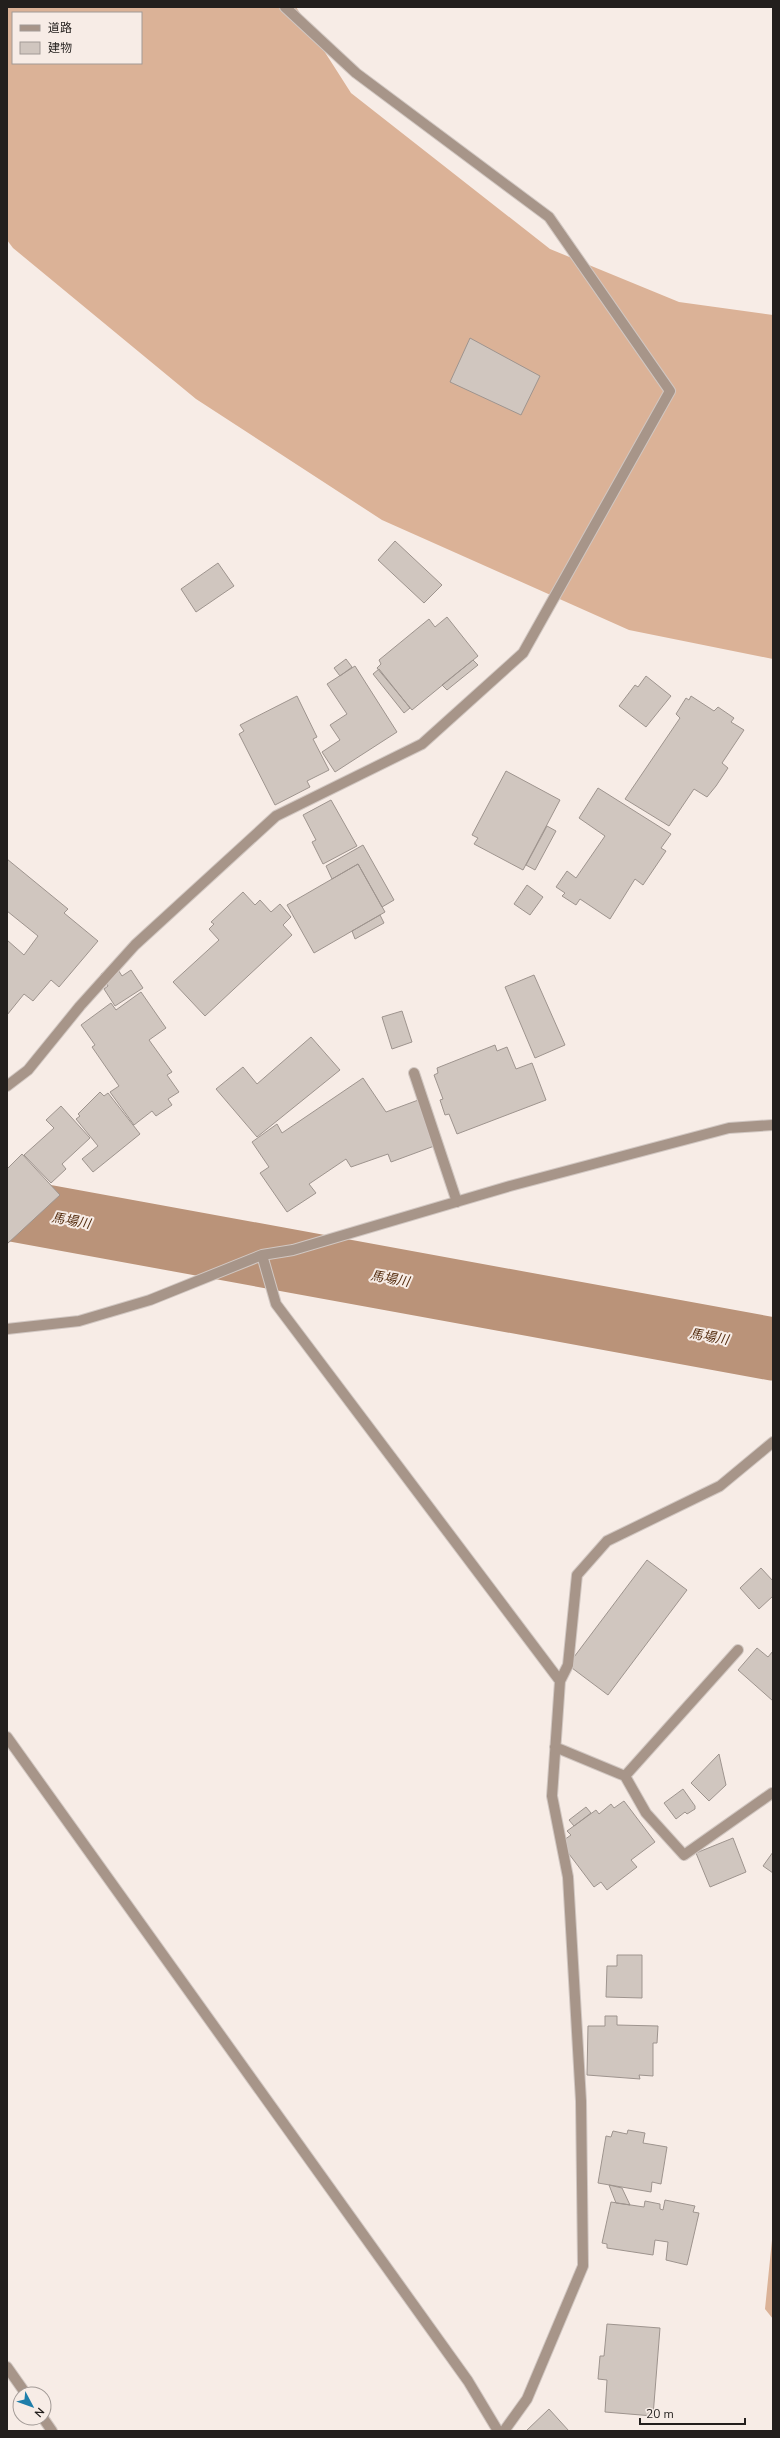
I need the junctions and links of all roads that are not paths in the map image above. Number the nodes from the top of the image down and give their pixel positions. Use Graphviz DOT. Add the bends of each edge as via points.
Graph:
graph roads {
  1 [pos="285,7"];
  2 [pos="414,1073"];
  3 [pos="7,1086"];
  4 [pos="773,1125"];
  5 [pos="457,1202"];
  6 [pos="262,1255"];
  7 [pos="7,1328"];
  8 [pos="773,1442"];
  9 [pos="738,1650"];
  10 [pos="560,1681"];
  11 [pos="7,1737"];
  12 [pos="556,1748"];
  13 [pos="625,1776"];
  14 [pos="772,1793"];
  15 [pos="7,2367"];
  16 [pos="20,2386"];
  17 [pos="498,2431"];
  18 [pos="504,2431"];
  1 -- 3 [label="street" via="356,73 549,217 670,391 523,653 422,744 276,816 135,945 80,1006 28,1070"];
  2 -- 5 [label="street"];
  4 -- 5 [label="street" via="729,1128"];
  5 -- 6 [label="street" via="293,1250"];
  6 -- 7 [label="street" via="150,1300 79,1321"];
  6 -- 10 [label="street" via="276,1304"];
  8 -- 10 [label="street" via="720,1486 607,1540 577,1575 568,1665"];
  9 -- 13 [label="street"];
  10 -- 12 [label="street"];
  11 -- 17 [label="street" via="468,2381"];
  12 -- 13 [label="street"];
  12 -- 18 [label="street" via="552,1796 568,1878 581,2101 583,2266 527,2400"];
  13 -- 14 [label="street" via="646,1813 684,1855"];
  15 -- 16 [label="street"];
}
